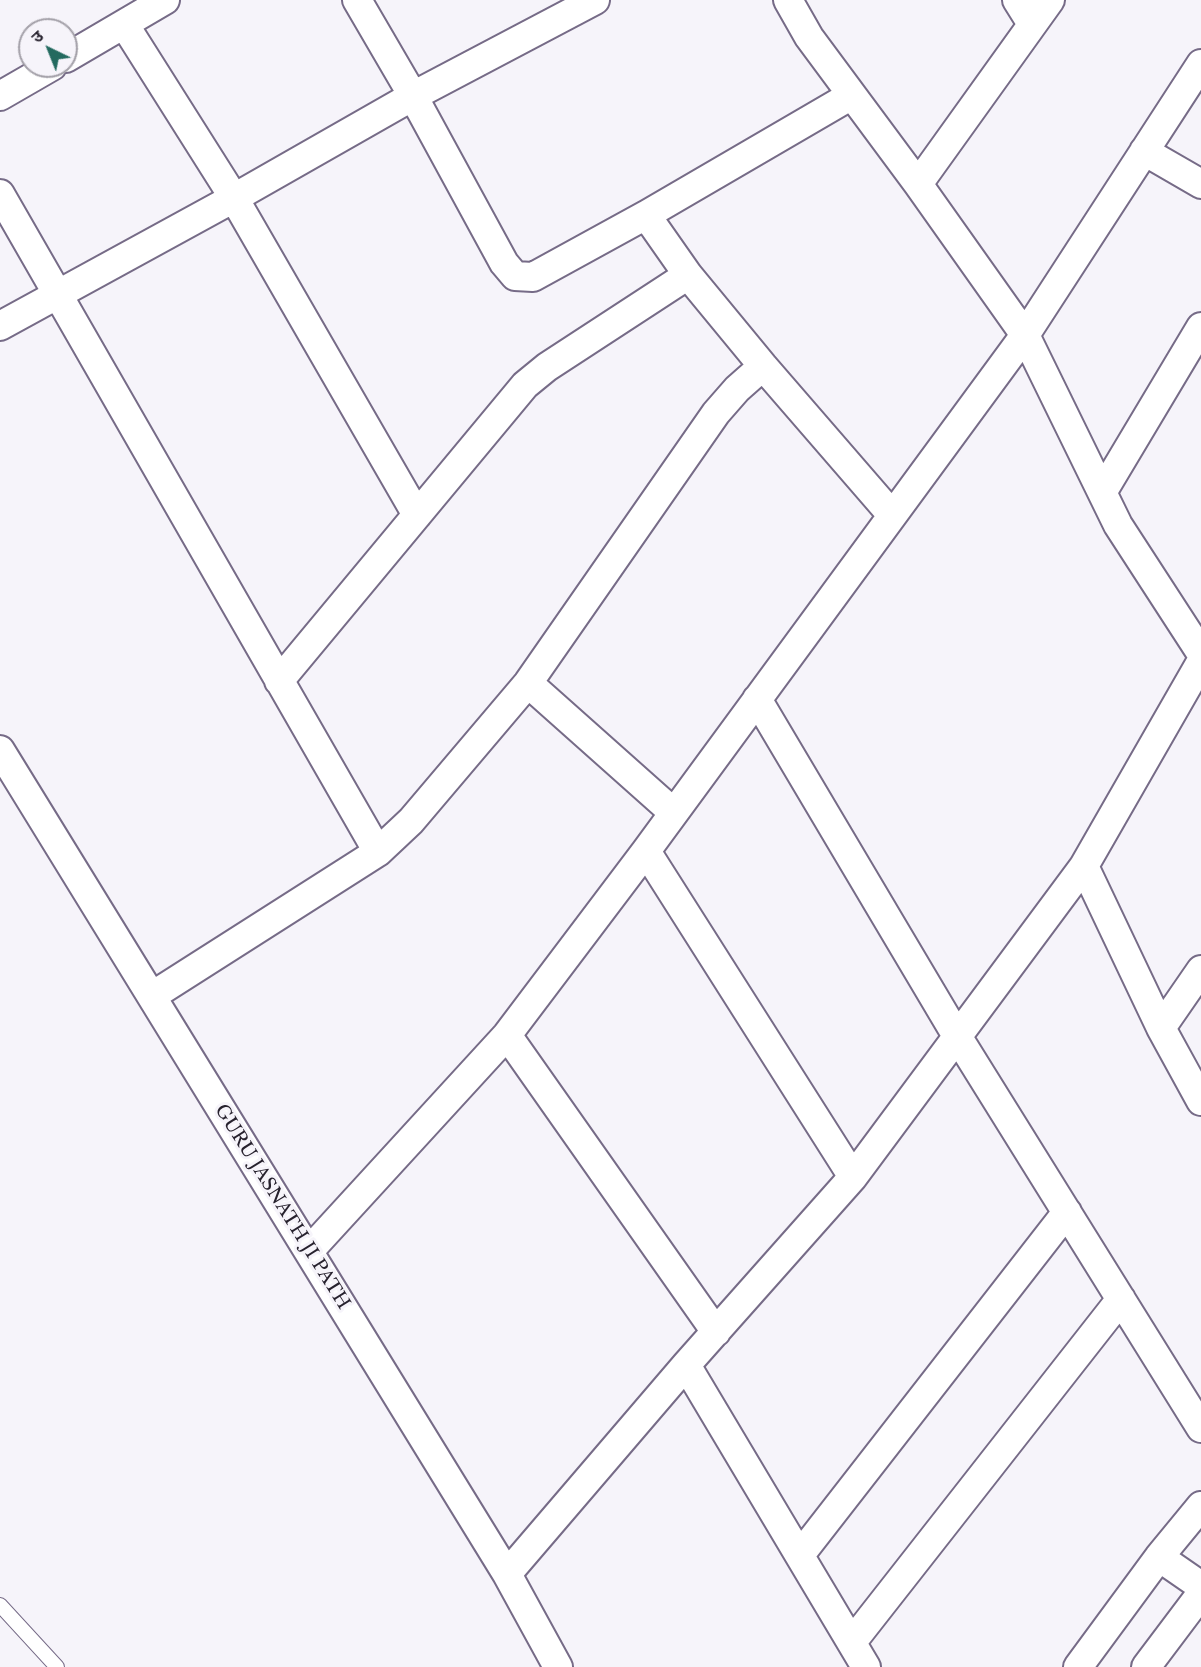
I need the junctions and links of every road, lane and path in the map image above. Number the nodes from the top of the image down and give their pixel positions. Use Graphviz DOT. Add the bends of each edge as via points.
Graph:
graph roads {
  1 [pos="165,0"];
  2 [pos="357,0"];
  3 [pos="788,0"];
  4 [pos="1017,0"];
  5 [pos="1050,0"];
  6 [pos="582,3"];
  7 [pos="124,24"];
  8 [pos="1032,24"];
  9 [pos="78,51"];
  10 [pos="1201,64"];
  11 [pos="31,78"];
  12 [pos="852,95"];
  13 [pos="0,96"];
  14 [pos="413,96"];
  15 [pos="1144,151"];
  16 [pos="918,184"];
  17 [pos="1201,184"];
  18 [pos="0,194"];
  19 [pos="234,198"];
  20 [pos="646,215"];
  21 [pos="688,275"];
  22 [pos="57,295"];
  23 [pos="0,326"];
  24 [pos="1201,327"];
  25 [pos="1025,335"];
  26 [pos="763,366"];
  27 [pos="1102,491"];
  28 [pos="417,515"];
  29 [pos="892,515"];
  30 [pos="1201,653"];
  31 [pos="1201,662"];
  32 [pos="279,681"];
  33 [pos="528,683"];
  34 [pos="757,699"];
  35 [pos="0,750"];
  36 [pos="674,813"];
  37 [pos="646,851"];
  38 [pos="378,852"];
  39 [pos="1084,866"];
  40 [pos="1201,970"];
  41 [pos="152,996"];
  42 [pos="1161,1028"];
  43 [pos="507,1035"];
  44 [pos="957,1036"];
  45 [pos="1201,1101"];
  46 [pos="853,1176"];
  47 [pos="1067,1212"];
  48 [pos="309,1251"];
  49 [pos="1121,1299"];
  50 [pos="716,1332"];
  51 [pos="686,1365"];
  52 [pos="1201,1428"];
  53 [pos="1201,1506"];
  54 [pos="800,1555"];
  55 [pos="1160,1557"];
  56 [pos="507,1574"];
  57 [pos="1201,1586"];
  58 [pos="1201,1594"];
  59 [pos="0,1605"];
  60 [pos="852,1642"];
  61 [pos="57,1667"];
  62 [pos="558,1667"];
  63 [pos="866,1667"];
  64 [pos="1078,1667"];
  65 [pos="1146,1667"];
  1 -- 7 [label="street"];
  2 -- 14 [label="street"];
  3 -- 12 [label="street" via="809,37"];
  4 -- 8 [label="street"];
  5 -- 8 [label="street"];
  6 -- 14 [label="street"];
  7 -- 9 [label="street"];
  7 -- 19 [label="street"];
  8 -- 16 [label="street"];
  10 -- 15 [label="street"];
  11 -- 13 [label="street"];
  12 -- 16 [label="street"];
  12 -- 20 [label="street"];
  14 -- 19 [label="street"];
  14 -- 20 [label="street" via="504,263 515,276 533,277"];
  15 -- 17 [label="street"];
  15 -- 25 [label="street"];
  16 -- 25 [label="street"];
  18 -- 22 [label="street"];
  19 -- 22 [label="street"];
  19 -- 28 [label="street"];
  20 -- 21 [label="street"];
  21 -- 26 [label="street"];
  21 -- 28 [label="street" via="525,385"];
  22 -- 23 [label="street"];
  22 -- 32 [label="street"];
  24 -- 27 [label="street"];
  25 -- 27 [label="street"];
  25 -- 29 [label="street"];
  26 -- 29 [label="street"];
  26 -- 33 [label="street" via="716,413"];
  27 -- 30 [label="street" via="1118,525"];
  28 -- 32 [label="street"];
  29 -- 34 [label="street"];
  31 -- 39 [label="street"];
  32 -- 38 [label="street"];
  33 -- 36 [label="street"];
  33 -- 38 [label="street" via="411,821"];
  34 -- 36 [label="street"];
  34 -- 44 [label="street"];
  35 -- 41 [label="street, GURU JASNATH JI PATH"];
  36 -- 37 [label="street"];
  37 -- 43 [label="street"];
  37 -- 46 [label="street"];
  38 -- 41 [label="street"];
  39 -- 42 [label="street"];
  39 -- 44 [label="street"];
  40 -- 42 [label="street"];
  41 -- 48 [label="street, GURU JASNATH JI PATH"];
  42 -- 45 [label="street"];
  43 -- 48 [label="street"];
  43 -- 50 [label="street"];
  44 -- 46 [label="street"];
  44 -- 47 [label="street"];
  46 -- 50 [label="street"];
  47 -- 49 [label="street"];
  47 -- 54 [label="street"];
  48 -- 56 [label="street, GURU JASNATH JI PATH"];
  49 -- 52 [label="street"];
  49 -- 60 [label="street"];
  50 -- 51 [label="street"];
  51 -- 54 [label="street"];
  51 -- 56 [label="street"];
  53 -- 55 [label="street"];
  54 -- 60 [label="street"];
  55 -- 57 [label="street"];
  55 -- 64 [label="street"];
  56 -- 62 [label="street, GURU JASNATH JI PATH"];
  58 -- 65 [label="street"];
  59 -- 61 [label="lane"];
  60 -- 63 [label="street"];
}
